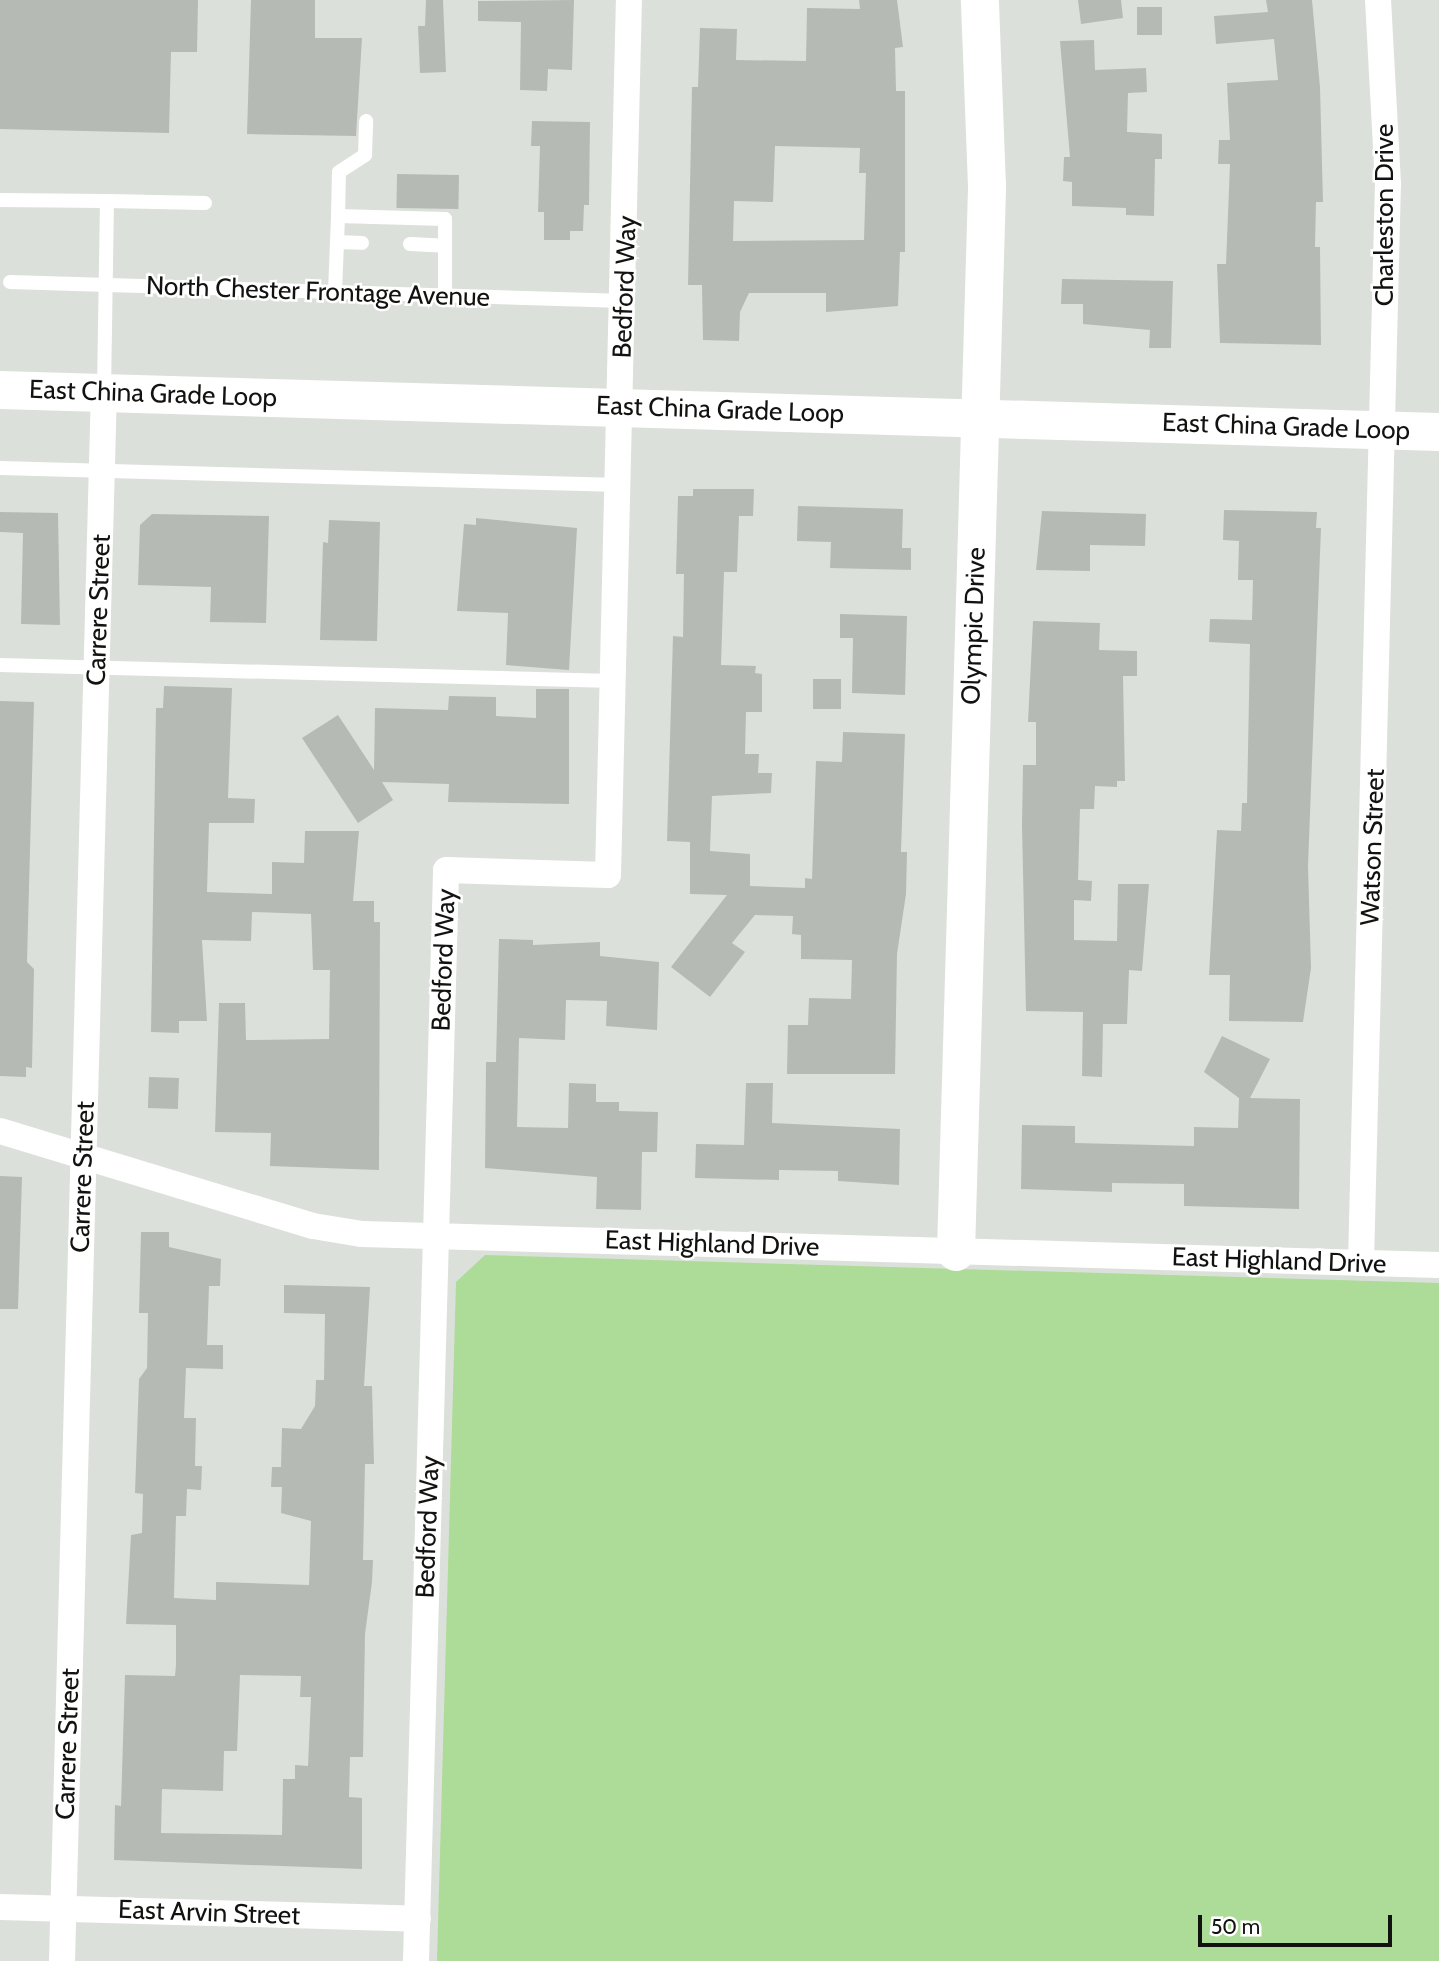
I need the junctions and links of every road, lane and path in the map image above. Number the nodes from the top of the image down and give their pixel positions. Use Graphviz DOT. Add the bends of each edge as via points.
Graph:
graph roads {
  1 [pos="629,0"];
  2 [pos="980,0"];
  3 [pos="1378,0"];
  4 [pos="366,121"];
  5 [pos="0,200"];
  6 [pos="107,201"];
  7 [pos="205,203"];
  8 [pos="338,216"];
  9 [pos="337,242"];
  10 [pos="362,243"];
  11 [pos="410,244"];
  12 [pos="445,246"];
  13 [pos="10,282"];
  14 [pos="105,285"];
  15 [pos="335,292"];
  16 [pos="444,296"];
  17 [pos="625,301"];
  18 [pos="0,390"];
  19 [pos="104,393"];
  20 [pos="622,408"];
  21 [pos="980,418"];
  22 [pos="1381,430"];
  23 [pos="1439,432"];
  24 [pos="0,468"];
  25 [pos="102,469"];
  26 [pos="620,485"];
  27 [pos="0,665"];
  28 [pos="97,666"];
  29 [pos="614,681"];
  30 [pos="0,1131"];
  31 [pos="84,1157"];
  32 [pos="436,1236"];
  33 [pos="956,1252"];
  34 [pos="1361,1263"];
  35 [pos="1439,1265"];
  36 [pos="0,1907"];
  37 [pos="63,1909"];
  38 [pos="418,1919"];
  39 [pos="62,1961"];
  40 [pos="416,1961"];
  1 -- 17 [label="street, Bedford Way"];
  2 -- 21 [label="main road, Olympic Drive" via="987,186"];
  3 -- 22 [label="street, Charleston Drive" via="1388,184"];
  4 -- 8 [label="lane" via="365,155 339,172"];
  5 -- 6 [label="lane"];
  6 -- 7 [label="lane"];
  6 -- 14 [label="lane"];
  8 -- 9 [label="lane"];
  8 -- 12 [label="lane" via="445,219"];
  9 -- 10 [label="lane"];
  9 -- 15 [label="lane"];
  11 -- 12 [label="lane"];
  12 -- 16 [label="lane"];
  13 -- 14 [label="lane, North Chester Frontage Avenue"];
  14 -- 15 [label="lane, North Chester Frontage Avenue"];
  14 -- 19 [label="lane"];
  15 -- 16 [label="lane, North Chester Frontage Avenue"];
  16 -- 17 [label="lane, North Chester Frontage Avenue"];
  17 -- 20 [label="street, Bedford Way"];
  18 -- 19 [label="main road, East China Grade Loop"];
  19 -- 20 [label="main road, East China Grade Loop"];
  19 -- 25 [label="street, Carrere Street"];
  20 -- 21 [label="main road, East China Grade Loop"];
  20 -- 26 [label="street, Bedford Way"];
  21 -- 22 [label="main road, East China Grade Loop"];
  21 -- 33 [label="main road, Olympic Drive"];
  22 -- 23 [label="main road, East China Grade Loop"];
  22 -- 34 [label="street, Watson Street"];
  24 -- 25 [label="lane"];
  25 -- 26 [label="lane"];
  25 -- 28 [label="street, Carrere Street"];
  26 -- 29 [label="street, Bedford Way"];
  27 -- 28 [label="lane"];
  28 -- 29 [label="lane"];
  28 -- 31 [label="street, Carrere Street"];
  29 -- 32 [label="street, Bedford Way" via="608,875 446,870"];
  30 -- 31 [label="street, East Highland Drive"];
  31 -- 32 [label="street, East Highland Drive" via="313,1226"];
  31 -- 37 [label="street, Carrere Street"];
  32 -- 33 [label="street, East Highland Drive"];
  32 -- 38 [label="street, Bedford Way"];
  33 -- 34 [label="street, East Highland Drive"];
  34 -- 35 [label="street, East Highland Drive"];
  36 -- 37 [label="street, East Arvin Street"];
  37 -- 38 [label="street, East Arvin Street"];
  37 -- 39 [label="street, Carrere Street"];
  38 -- 40 [label="street, Bedford Way"];
}
